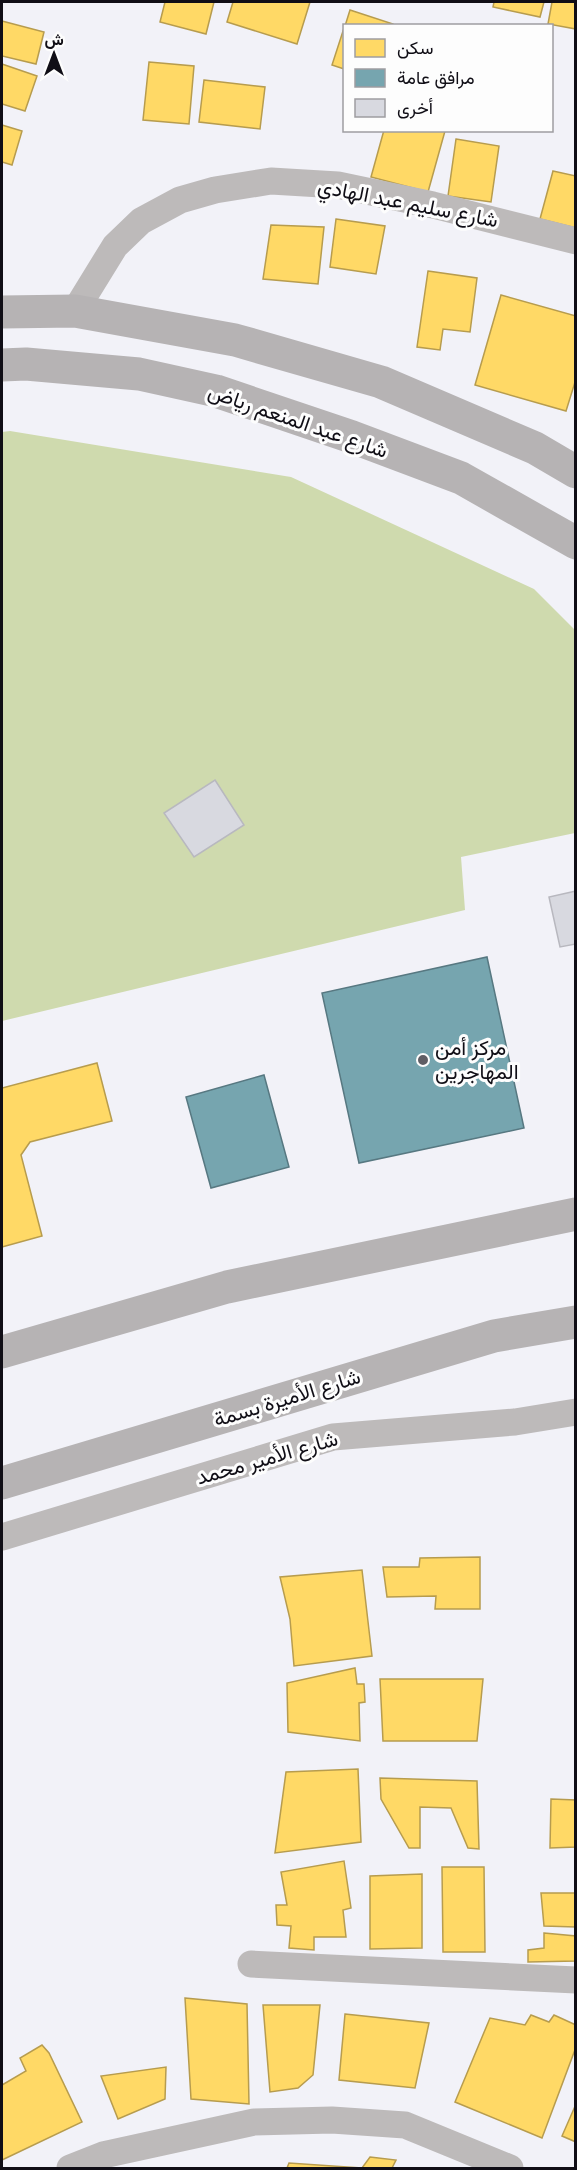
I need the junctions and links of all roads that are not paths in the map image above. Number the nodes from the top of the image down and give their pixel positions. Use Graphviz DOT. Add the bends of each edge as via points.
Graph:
graph roads {
  1 [pos="576,241"];
  2 [pos="75,311"];
  3 [pos="2,312"];
  4 [pos="2,365"];
  5 [pos="535,448"];
  6 [pos="576,460"];
  7 [pos="576,472"];
  8 [pos="576,543"];
  9 [pos="576,1214"];
  10 [pos="576,1322"];
  11 [pos="2,1352"];
  12 [pos="576,1412"];
  13 [pos="2,1483"];
  14 [pos="2,1537"];
  15 [pos="251,1964"];
  16 [pos="576,1980"];
  17 [pos="70,2169"];
  18 [pos="510,2169"];
  1 -- 2 [label="street, شارع سليم عبد الهادي" via="338,185 271,182 215,190 180,200 141,221 115,246"];
  2 -- 3 [label="main road"];
  2 -- 5 [label="main road" via="235,340 381,382"];
  4 -- 8 [label="main road, شارع عبد المنعم رياض" via="140,374 216,391 461,478"];
  5 -- 6 [label="street"];
  5 -- 7 [label="main road"];
  9 -- 11 [label="main road" via="227,1287"];
  10 -- 13 [label="main road, شارع الأميرة بسمة" via="494,1336"];
  12 -- 14 [label="street, شارع الأمير محمد" via="515,1422 333,1437"];
  15 -- 16 [label="street"];
  17 -- 18 [label="street" via="103,2154 254,2122 332,2120 405,2125"];
}
